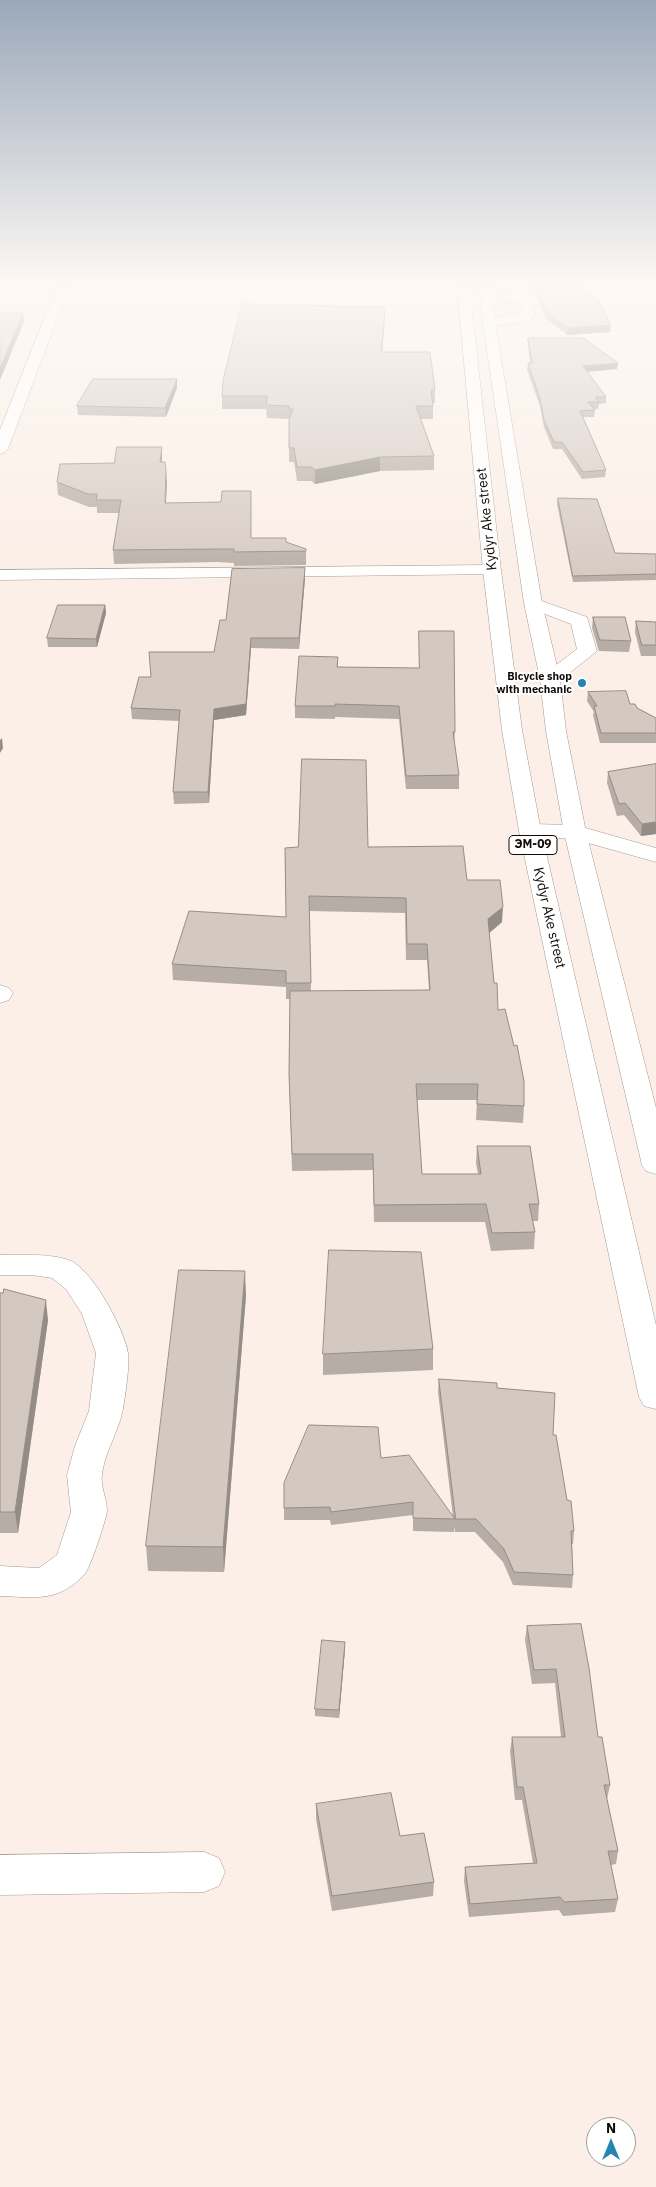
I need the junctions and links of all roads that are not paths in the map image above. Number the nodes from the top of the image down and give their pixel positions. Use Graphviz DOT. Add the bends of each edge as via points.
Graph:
graph roads {
  1 [pos="25,386"];
  2 [pos="473,386"];
  3 [pos="499,386"];
  4 [pos="0,450"];
  5 [pos="492,570"];
  6 [pos="0,575"];
  7 [pos="534,603"];
  8 [pos="550,679"];
  9 [pos="530,831"];
  10 [pos="575,832"];
  11 [pos="656,855"];
  12 [pos="656,1165"];
  13 [pos="0,1265"];
  14 [pos="656,1397"];
  15 [pos="0,1581"];
  16 [pos="204,1872"];
  17 [pos="0,1874"];
  1 -- 4 [label="main road"];
  2 -- 5 [label="main road, Kydyr Ake street / ЭМ-09"];
  3 -- 7 [label="main road, ЭМ-09"];
  5 -- 6 [label="main road"];
  5 -- 9 [label="main road, Kydyr Ake street / ЭМ-09" via="512,730"];
  7 -- 8 [label="main road, ЭМ-09"];
  7 -- 8 [label="main road" via="580,621 587,651"];
  8 -- 10 [label="main road, ЭМ-09"];
  9 -- 10 [label="main road"];
  9 -- 14 [label="main road, Kydyr Ake street / ЭМ-09"];
  10 -- 11 [label="main road"];
  10 -- 12 [label="main road, ЭМ-09"];
  13 -- 15 [label="main road" via="61,1269 78,1282 97,1313 112,1353 106,1411 84,1475 89,1512 72,1564 45,1583"];
  16 -- 17 [label="main road"];
}
